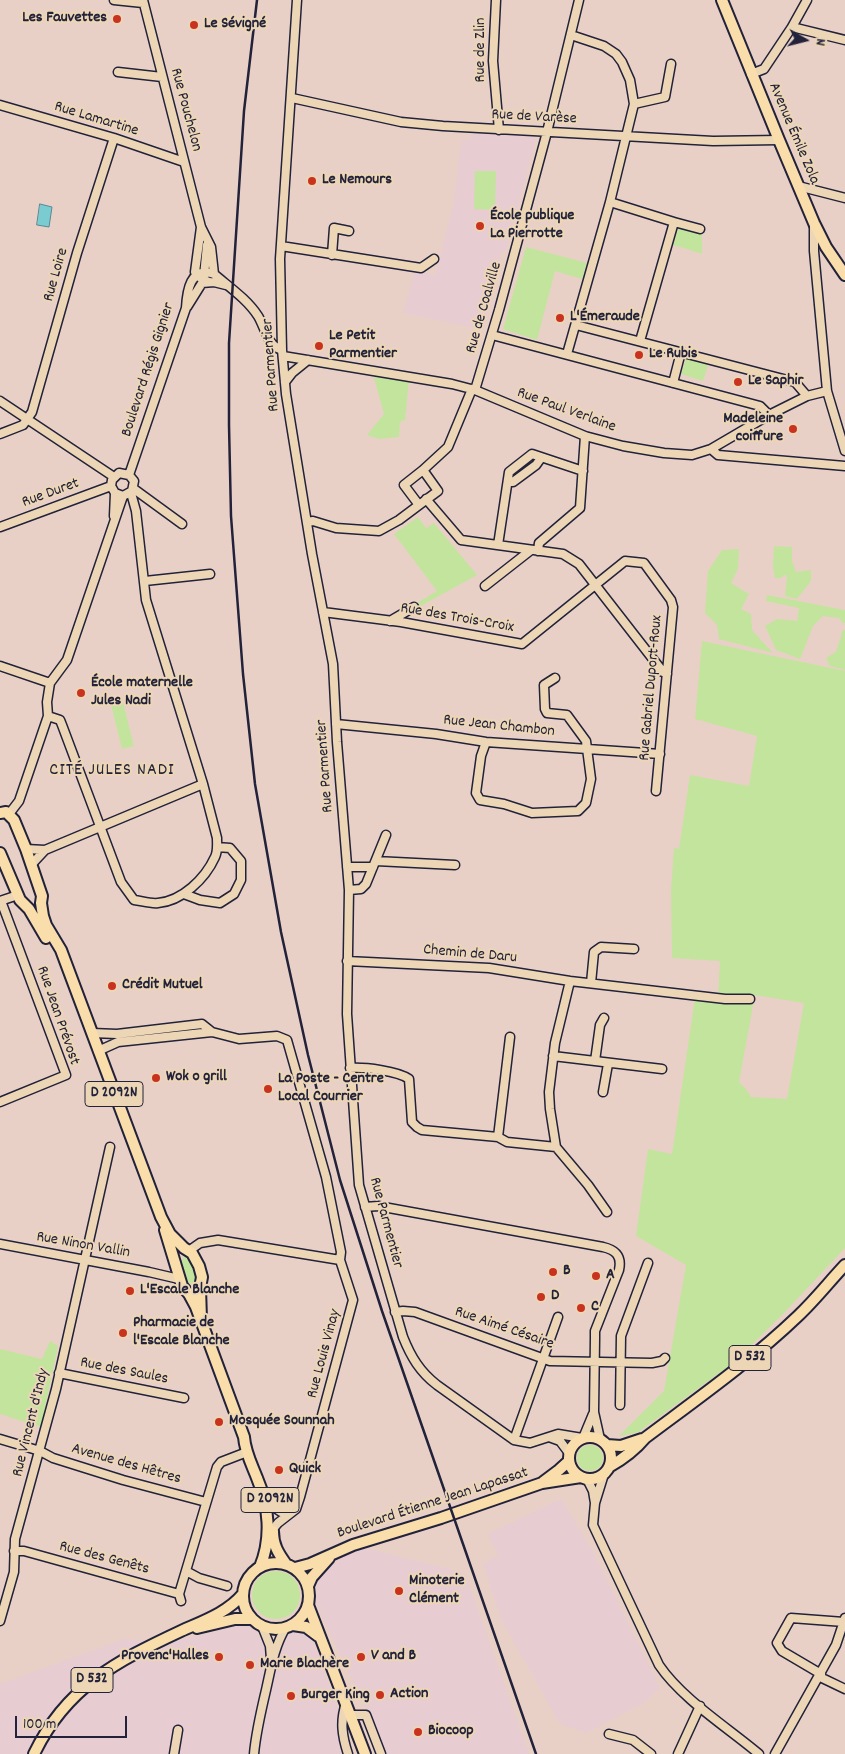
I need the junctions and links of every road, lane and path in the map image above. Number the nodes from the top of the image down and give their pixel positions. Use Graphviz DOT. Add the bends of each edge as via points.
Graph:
graph roads {
  1 [pos="114,0"];
  2 [pos="297,0"];
  3 [pos="496,0"];
  4 [pos="579,0"];
  5 [pos="722,0"];
  6 [pos="807,0"];
  7 [pos="143,1"];
  8 [pos="792,27"];
  9 [pos="571,35"];
  10 [pos="845,40"];
  11 [pos="672,64"];
  12 [pos="118,72"];
  13 [pos="751,74"];
  14 [pos="162,76"];
  15 [pos="292,98"];
  16 [pos="634,104"];
  17 [pos="0,105"];
  18 [pos="499,130"];
  19 [pos="547,132"];
  20 [pos="625,136"];
  21 [pos="114,138"];
  22 [pos="778,140"];
  23 [pos="184,162"];
  24 [pos="798,186"];
  25 [pos="845,198"];
  26 [pos="610,202"];
  27 [pos="674,222"];
  28 [pos="814,223"];
  29 [pos="201,227"];
  30 [pos="700,229"];
  31 [pos="349,231"];
  32 [pos="207,240"];
  33 [pos="825,245"];
  34 [pos="281,246"];
  35 [pos="814,251"];
  36 [pos="332,255"];
  37 [pos="434,259"];
  38 [pos="816,272"];
  39 [pos="214,274"];
  40 [pos="845,275"];
  41 [pos="203,278"];
  42 [pos="228,286"];
  43 [pos="576,325"];
  44 [pos="266,332"];
  45 [pos="492,335"];
  46 [pos="282,336"];
  47 [pos="640,340"];
  48 [pos="681,352"];
  49 [pos="282,353"];
  50 [pos="567,354"];
  51 [pos="308,360"];
  52 [pos="285,382"];
  53 [pos="673,383"];
  54 [pos="473,390"];
  55 [pos="827,390"];
  56 [pos="807,396"];
  57 [pos="0,401"];
  58 [pos="769,415"];
  59 [pos="28,420"];
  60 [pos="0,434"];
  61 [pos="585,436"];
  62 [pos="712,449"];
  63 [pos="845,451"];
  64 [pos="845,466"];
  65 [pos="423,470"];
  66 [pos="583,470"];
  67 [pos="129,475"];
  68 [pos="114,477"];
  69 [pos="123,491"];
  70 [pos="426,499"];
  71 [pos="418,505"];
  72 [pos="119,510"];
  73 [pos="136,512"];
  74 [pos="307,522"];
  75 [pos="113,524"];
  76 [pos="182,524"];
  77 [pos="0,527"];
  78 [pos="498,545"];
  79 [pos="534,550"];
  80 [pos="210,574"];
  81 [pos="145,581"];
  82 [pos="595,585"];
  83 [pos="485,586"];
  84 [pos="414,608"];
  85 [pos="323,612"];
  86 [pos="390,621"];
  87 [pos="0,666"];
  88 [pos="667,674"];
  89 [pos="554,678"];
  90 [pos="50,683"];
  91 [pos="48,716"];
  92 [pos="336,724"];
  93 [pos="486,742"];
  94 [pos="587,748"];
  95 [pos="660,754"];
  96 [pos="203,784"];
  97 [pos="656,791"];
  98 [pos="5,810"];
  99 [pos="101,827"];
  100 [pos="386,835"];
  101 [pos="217,847"];
  102 [pos="26,849"];
  103 [pos="45,850"];
  104 [pos="0,852"];
  105 [pos="375,864"];
  106 [pos="32,865"];
  107 [pos="455,865"];
  108 [pos="347,867"];
  109 [pos="349,890"];
  110 [pos="184,894"];
  111 [pos="18,895"];
  112 [pos="1,901"];
  113 [pos="41,903"];
  114 [pos="29,909"];
  115 [pos="634,949"];
  116 [pos="347,961"];
  117 [pos="68,970"];
  118 [pos="570,981"];
  119 [pos="591,983"];
  120 [pos="750,1000"];
  121 [pos="604,1018"];
  122 [pos="212,1032"];
  123 [pos="92,1033"];
  124 [pos="117,1034"];
  125 [pos="510,1037"];
  126 [pos="118,1042"];
  127 [pos="98,1051"];
  128 [pos="554,1056"];
  129 [pos="595,1061"];
  130 [pos="608,1064"];
  131 [pos="350,1068"];
  132 [pos="662,1069"];
  133 [pos="603,1092"];
  134 [pos="0,1102"];
  135 [pos="498,1137"];
  136 [pos="110,1147"];
  137 [pos="556,1147"];
  138 [pos="365,1207"];
  139 [pos="607,1212"];
  140 [pos="161,1217"];
  141 [pos="0,1244"];
  142 [pos="187,1249"];
  143 [pos="83,1260"];
  144 [pos="340,1260"];
  145 [pos="174,1261"];
  146 [pos="648,1263"];
  147 [pos="845,1265"];
  148 [pos="161,1275"];
  149 [pos="179,1279"];
  150 [pos="200,1288"];
  151 [pos="188,1292"];
  152 [pos="395,1312"];
  153 [pos="558,1316"];
  154 [pos="200,1319"];
  155 [pos="665,1358"];
  156 [pos="543,1359"];
  157 [pos="594,1361"];
  158 [pos="621,1362"];
  159 [pos="59,1373"];
  160 [pos="184,1398"];
  161 [pos="620,1405"];
  162 [pos="594,1412"];
  163 [pos="244,1437"];
  164 [pos="548,1437"];
  165 [pos="582,1438"];
  166 [pos="645,1438"];
  167 [pos="0,1440"];
  168 [pos="514,1440"];
  169 [pos="604,1442"];
  170 [pos="40,1451"];
  171 [pos="247,1452"];
  172 [pos="569,1457"];
  173 [pos="606,1470"];
  174 [pos="584,1478"];
  175 [pos="542,1483"];
  176 [pos="206,1502"];
  177 [pos="595,1503"];
  178 [pos="272,1506"];
  179 [pos="289,1514"];
  180 [pos="273,1529"];
  181 [pos="14,1551"];
  182 [pos="333,1553"];
  183 [pos="290,1566"];
  184 [pos="260,1567"];
  185 [pos="186,1571"];
  186 [pos="227,1586"];
  187 [pos="308,1586"];
  188 [pos="243,1594"];
  189 [pos="308,1606"];
  190 [pos="252,1618"];
  191 [pos="844,1620"];
  192 [pos="0,1621"];
  193 [pos="262,1626"];
  194 [pos="289,1626"];
  195 [pos="174,1634"];
  196 [pos="321,1639"];
  197 [pos="272,1661"];
  198 [pos="820,1675"];
  199 [pos="845,1689"];
  200 [pos="346,1703"];
  201 [pos="700,1706"];
  202 [pos="350,1715"];
  203 [pos="178,1730"];
  204 [pos="609,1734"];
  205 [pos="750,1746"];
  206 [pos="381,1752"];
  207 [pos="34,1754"];
  208 [pos="174,1754"];
  209 [pos="254,1754"];
  210 [pos="348,1754"];
  211 [pos="365,1754"];
  212 [pos="651,1754"];
  213 [pos="678,1754"];
  214 [pos="744,1754"];
  215 [pos="759,1754"];
  216 [pos="775,1754"];
  1 -- 7 [label="street"];
  2 -- 15 [label="street, Rue Parmentier"];
  3 -- 18 [label="street, Rue de Zlin" via="493,62"];
  4 -- 9 [label="street, Rue de Coalville"];
  5 -- 13 [label="main road, Avenue Émile Zola"];
  6 -- 8 [label="street"];
  7 -- 14 [label="street, Rue Pouchelon"];
  8 -- 10 [label="street"];
  8 -- 13 [label="street" via="764,69"];
  9 -- 16 [label="street" via="604,46 616,54 630,80"];
  9 -- 19 [label="street, Rue de Coalville"];
  11 -- 16 [label="street" via="664,97"];
  12 -- 14 [label="street"];
  13 -- 22 [label="main road, Avenue Émile Zola"];
  14 -- 23 [label="street, Rue Pouchelon"];
  15 -- 18 [label="street, Rue de Varèse" via="401,122"];
  15 -- 34 [label="street, Rue Parmentier"];
  16 -- 20 [label="street"];
  17 -- 21 [label="street, Rue Lamartine"];
  18 -- 19 [label="street, Rue de Varèse"];
  19 -- 20 [label="street, Rue de Varèse"];
  19 -- 45 [label="street, Rue de Coalville"];
  20 -- 22 [label="street, Rue de Varèse" via="713,141"];
  20 -- 26 [label="street"];
  21 -- 23 [label="street, Rue Lamartine"];
  21 -- 59 [label="street, Rue Loire"];
  22 -- 24 [label="main road, Avenue Émile Zola"];
  23 -- 29 [label="street, Rue Pouchelon"];
  24 -- 25 [label="street"];
  24 -- 28 [label="main road, Avenue Émile Zola"];
  26 -- 27 [label="street"];
  26 -- 43 [label="street"];
  27 -- 30 [label="street"];
  27 -- 47 [label="street"];
  28 -- 33 [label="main road, Avenue Émile Zola"];
  28 -- 35 [label="street"];
  29 -- 32 [label="street"];
  29 -- 41 [label="street, Boulevard Régis Gignier" via="195,272"];
  31 -- 36 [label="street" via="334,228"];
  32 -- 39 [label="street"];
  32 -- 41 [label="street"];
  33 -- 35 [label="street" via="817,246"];
  33 -- 38 [label="street"];
  33 -- 40 [label="main road, Avenue Émile Zola"];
  34 -- 36 [label="street"];
  34 -- 46 [label="street, Rue Parmentier"];
  35 -- 38 [label="street"];
  36 -- 37 [label="street" via="421,268"];
  38 -- 55 [label="street"];
  39 -- 41 [label="street"];
  39 -- 42 [label="street"];
  41 -- 42 [label="street"];
  41 -- 67 [label="street, Boulevard Régis Gignier" via="190,282 186,308"];
  42 -- 44 [label="street" via="252,308"];
  43 -- 47 [label="street"];
  43 -- 50 [label="street"];
  44 -- 46 [label="street"];
  44 -- 49 [label="street"];
  45 -- 50 [label="street"];
  45 -- 54 [label="street, Rue de Coalville"];
  46 -- 49 [label="street, Rue Parmentier"];
  47 -- 48 [label="street"];
  48 -- 53 [label="street"];
  48 -- 56 [label="street" via="795,382"];
  49 -- 51 [label="street, Rue Paul Verlaine"];
  49 -- 52 [label="street, Rue Parmentier"];
  50 -- 53 [label="street"];
  51 -- 52 [label="street"];
  51 -- 54 [label="street, Rue Paul Verlaine" via="440,381"];
  52 -- 74 [label="street, Rue Parmentier"];
  53 -- 58 [label="street" via="760,406"];
  54 -- 61 [label="street, Rue Paul Verlaine"];
  54 -- 65 [label="street, Rue de Coalville" via="448,447"];
  55 -- 56 [label="street"];
  55 -- 63 [label="street"];
  56 -- 58 [label="street"];
  57 -- 59 [label="street"];
  58 -- 62 [label="street"];
  59 -- 60 [label="street"];
  59 -- 68 [label="street"];
  61 -- 62 [label="street, Rue Paul Verlaine" via="664,453 692,455"];
  61 -- 66 [label="street"];
  62 -- 64 [label="street" via="718,455"];
  65 -- 70 [label="street" via="438,491"];
  65 -- 71 [label="street, Rue de Coalville" via="404,484"];
  66 -- 78 [label="street" via="532,454 509,472"];
  66 -- 79 [label="street" via="580,508"];
  67 -- 68 [label="street" via="119,473"];
  67 -- 69 [label="street" via="134,481"];
  68 -- 69 [label="street"];
  69 -- 72 [label="street"];
  69 -- 73 [label="street"];
  69 -- 75 [label="street"];
  69 -- 76 [label="street"];
  69 -- 77 [label="street, Rue Duret"];
  70 -- 71 [label="street"];
  70 -- 78 [label="street" via="461,540"];
  71 -- 74 [label="street" via="379,531"];
  72 -- 73 [label="street" via="126,507"];
  72 -- 75 [label="street"];
  73 -- 81 [label="street"];
  74 -- 85 [label="street, Rue Parmentier"];
  75 -- 90 [label="street" via="66,660"];
  78 -- 79 [label="street"];
  79 -- 82 [label="street" via="572,558"];
  79 -- 83 [label="street"];
  80 -- 81 [label="street"];
  81 -- 96 [label="street" via="146,600"];
  82 -- 86 [label="street, Rue des Trois-Croix" via="522,644"];
  82 -- 88 [label="street"];
  82 -- 88 [label="street, Rue Gabriel Duport-Roux" via="626,561 644,563 673,607"];
  84 -- 86 [label="street"];
  85 -- 86 [label="street, Rue des Trois-Croix"];
  85 -- 92 [label="street, Rue Parmentier" via="333,664"];
  87 -- 90 [label="street"];
  88 -- 95 [label="street, Rue Gabriel Duport-Roux"];
  89 -- 94 [label="street" via="544,685 545,710 550,714 567,715 586,741"];
  90 -- 91 [label="street"];
  91 -- 98 [label="street" via="18,801"];
  91 -- 99 [label="street" via="60,720"];
  92 -- 93 [label="street, Rue Jean Chambon"];
  92 -- 108 [label="street, Rue Parmentier"];
  93 -- 94 [label="street, Rue Jean Chambon"];
  93 -- 94 [label="street" via="476,793 480,800 532,813 578,811 586,803 591,779"];
  94 -- 95 [label="street, Rue Jean Chambon"];
  95 -- 97 [label="street, Rue Gabriel Duport-Roux"];
  96 -- 99 [label="street"];
  96 -- 101 [label="street"];
  98 -- 102 [label="main road" via="17,826"];
  99 -- 103 [label="street"];
  99 -- 110 [label="street" via="121,882 134,900 157,903"];
  100 -- 105 [label="street"];
  101 -- 110 [label="street" via="215,857 203,876"];
  101 -- 110 [label="street" via="230,848 241,861 241,880 234,894 220,903"];
  102 -- 103 [label="street"];
  102 -- 106 [label="main road"];
  103 -- 106 [label="street"];
  104 -- 111 [label="main road"];
  105 -- 107 [label="street"];
  105 -- 108 [label="street"];
  105 -- 109 [label="street" via="361,889"];
  106 -- 113 [label="main road" via="42,896"];
  108 -- 109 [label="street, Rue Parmentier"];
  109 -- 116 [label="street, Rue Parmentier"];
  111 -- 112 [label="street, Rue Jean Prévost"];
  111 -- 114 [label="main road"];
  112 -- 134 [label="street, Rue Jean Prévost" via="66,1075"];
  113 -- 114 [label="main road"];
  113 -- 117 [label="main road, D 2092N" via="46,925"];
  114 -- 117 [label="main road, D 2092N"];
  115 -- 119 [label="street" via="601,947 594,952"];
  116 -- 118 [label="street, Chemin de Daru" via="489,968"];
  116 -- 131 [label="street, Rue Parmentier"];
  117 -- 123 [label="main road, D 2092N"];
  118 -- 119 [label="street, Chemin de Daru"];
  118 -- 128 [label="street"];
  119 -- 120 [label="street, Chemin de Daru"];
  121 -- 129 [label="street" via="600,1024"];
  122 -- 124 [label="street" via="202,1024"];
  122 -- 126 [label="street"];
  122 -- 144 [label="street, Rue Louis Vinay" via="239,1039 277,1036 287,1040 326,1177 342,1252"];
  123 -- 124 [label="street"];
  123 -- 127 [label="main road, D 2092N"];
  124 -- 126 [label="street"];
  125 -- 135 [label="street"];
  126 -- 127 [label="street"];
  127 -- 140 [label="main road, D 2092N"];
  128 -- 129 [label="street"];
  128 -- 137 [label="street" via="549,1092"];
  129 -- 130 [label="street"];
  130 -- 132 [label="street"];
  130 -- 133 [label="street"];
  131 -- 135 [label="street" via="388,1071 409,1079 412,1122 416,1128"];
  131 -- 138 [label="street, Rue Parmentier" via="359,1185"];
  135 -- 137 [label="street" via="508,1142"];
  136 -- 143 [label="street, Rue Vincent d'Indy"];
  137 -- 139 [label="street"];
  138 -- 152 [label="street, Rue Parmentier"];
  138 -- 157 [label="street" via="378,1206 615,1251 620,1264 595,1331"];
  140 -- 142 [label="main road, D 2092N" via="170,1234"];
  140 -- 145 [label="main road, D 2092N"];
  141 -- 143 [label="street, Rue Ninon Vallin"];
  142 -- 144 [label="street" via="218,1240"];
  142 -- 145 [label="main road" via="178,1250"];
  142 -- 150 [label="main road" via="195,1256 202,1277"];
  143 -- 148 [label="street, Rue Ninon Vallin"];
  143 -- 159 [label="street, Rue Vincent d'Indy"];
  144 -- 179 [label="street, Rue Louis Vinay" via="353,1300 300,1497 296,1509"];
  145 -- 148 [label="street" via="167,1273"];
  145 -- 149 [label="main road"];
  146 -- 158 [label="street" via="621,1336"];
  147 -- 166 [label="main road, D 532" via="765,1346"];
  148 -- 149 [label="street, Rue Ninon Vallin"];
  149 -- 151 [label="main road"];
  150 -- 151 [label="main road"];
  150 -- 154 [label="main road, D 2092N"];
  151 -- 154 [label="main road, D 2092N"];
  152 -- 156 [label="street, Rue Aimé Césaire" via="415,1312"];
  152 -- 168 [label="street, Rue Parmentier" via="410,1354 427,1378"];
  153 -- 156 [label="street"];
  154 -- 163 [label="main road, D 2092N"];
  155 -- 158 [label="street, Rue Aimé Césaire" via="652,1363"];
  156 -- 157 [label="street, Rue Aimé Césaire"];
  156 -- 168 [label="street"];
  157 -- 158 [label="street, Rue Aimé Césaire"];
  157 -- 162 [label="street"];
  158 -- 161 [label="street"];
  159 -- 160 [label="street, Rue des Saules"];
  159 -- 170 [label="street, Rue Vincent d'Indy"];
  162 -- 165 [label="street"];
  162 -- 169 [label="street"];
  163 -- 171 [label="main road, D 2092N"];
  163 -- 178 [label="main road, D 2092N"];
  164 -- 165 [label="street" via="558,1434"];
  164 -- 168 [label="street" via="530,1442"];
  164 -- 172 [label="street" via="560,1441"];
  165 -- 169 [label="main road" via="592,1437"];
  165 -- 172 [label="main road" via="572,1447"];
  166 -- 169 [label="main road, D 532" via="625,1445"];
  166 -- 173 [label="main road, D 532"];
  167 -- 170 [label="street, Avenue des Hêtres"];
  169 -- 173 [label="main road" via="611,1456"];
  170 -- 176 [label="street, Avenue des Hêtres" via="105,1475"];
  170 -- 181 [label="street, Rue Vincent d'Indy"];
  171 -- 176 [label="street" via="221,1462"];
  171 -- 184 [label="main road, D 2092N" via="267,1508 268,1535"];
  172 -- 174 [label="main road" via="571,1468"];
  172 -- 175 [label="main road, Boulevard Étienne Jean Lapassat" via="560,1470"];
  173 -- 174 [label="main road" via="599,1477"];
  173 -- 177 [label="street"];
  174 -- 175 [label="main road, Boulevard Étienne Jean Lapassat"];
  174 -- 177 [label="street" via="593,1491"];
  175 -- 182 [label="main road, Boulevard Étienne Jean Lapassat"];
  176 -- 185 [label="street"];
  177 -- 201 [label="street" via="593,1525 659,1665"];
  178 -- 179 [label="street"];
  178 -- 180 [label="main road, D 2092N"];
  179 -- 180 [label="street, Rue Louis Vinay"];
  180 -- 183 [label="main road, D 2092N" via="276,1550"];
  181 -- 185 [label="street, Rue des Genêts" via="24,1551 180,1598"];
  181 -- 192 [label="street, Rue Vincent d'Indy" via="14,1572"];
  182 -- 183 [label="main road, Boulevard Étienne Jean Lapassat" via="310,1564"];
  182 -- 187 [label="main road, Boulevard Étienne Jean Lapassat"];
  183 -- 184 [label="main road" via="273,1563"];
  183 -- 187 [label="main road"];
  184 -- 188 [label="main road" via="245,1584"];
  185 -- 186 [label="street"];
  187 -- 189 [label="main road"];
  188 -- 190 [label="main road"];
  188 -- 195 [label="main road, D 532" via="231,1607"];
  189 -- 194 [label="main road"];
  189 -- 196 [label="main road"];
  190 -- 193 [label="main road"];
  190 -- 195 [label="main road, D 532"];
  191 -- 198 [label="street" via="836,1645"];
  191 -- 198 [label="street" via="791,1618 778,1643 782,1651"];
  193 -- 194 [label="main road"];
  193 -- 197 [label="street"];
  194 -- 196 [label="main road" via="306,1627"];
  194 -- 197 [label="street"];
  195 -- 207 [label="main road, D 532" via="142,1648 84,1687 63,1708"];
  196 -- 200 [label="main road"];
  197 -- 209 [label="street"];
  198 -- 199 [label="street"];
  198 -- 216 [label="street"];
  200 -- 202 [label="main road"];
  200 -- 210 [label="street" via="342,1733"];
  201 -- 205 [label="street"];
  201 -- 213 [label="street"];
  202 -- 206 [label="street" via="366,1714"];
  202 -- 211 [label="main road"];
  203 -- 208 [label="street"];
  204 -- 212 [label="street" via="633,1740"];
  205 -- 214 [label="street"];
  205 -- 215 [label="street"];
}
